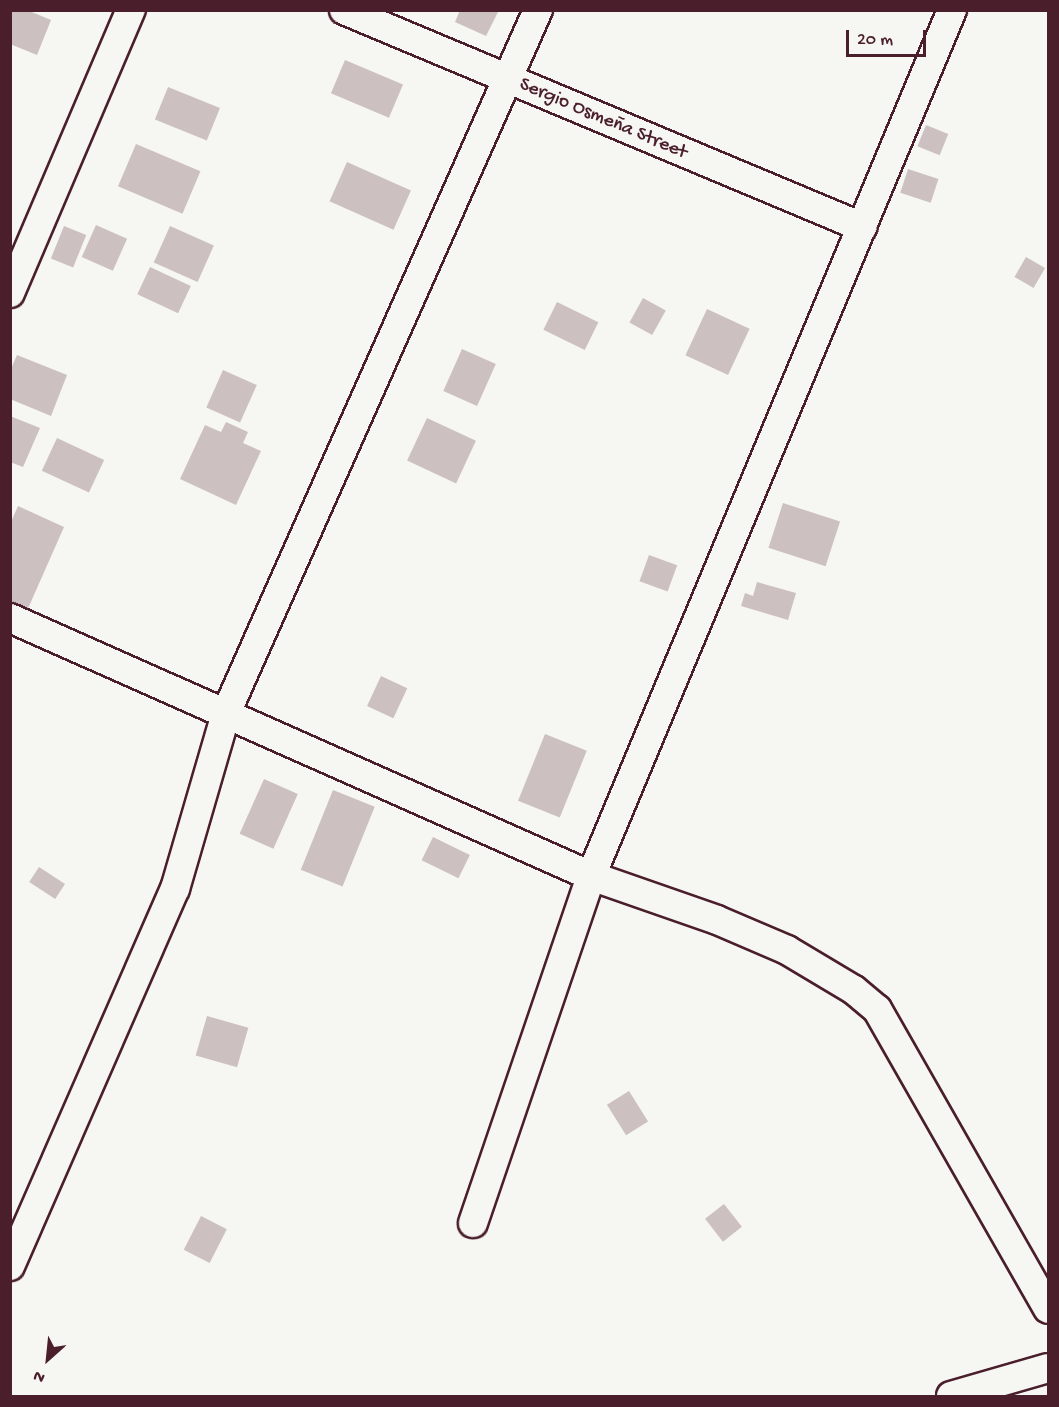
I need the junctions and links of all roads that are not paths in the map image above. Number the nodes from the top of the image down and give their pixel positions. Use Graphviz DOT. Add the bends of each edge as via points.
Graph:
graph roads {
  1 [pos="131,10"];
  2 [pos="344,10"];
  3 [pos="538,10"];
  4 [pos="952,10"];
  5 [pos="508,79"];
  6 [pos="862,227"];
  7 [pos="10,293"];
  8 [pos="10,618"];
  9 [pos="226,714"];
  10 [pos="591,876"];
  11 [pos="472,1223"];
  12 [pos="10,1266"];
  13 [pos="1048,1309"];
  14 [pos="1048,1368"];
  15 [pos="951,1396"];
  1 -- 7 [label="street"];
  2 -- 5 [label="street, Sergio Osmeña Street"];
  3 -- 5 [label="street"];
  4 -- 6 [label="street"];
  5 -- 6 [label="street, Sergio Osmeña Street"];
  5 -- 9 [label="street"];
  6 -- 10 [label="street"];
  8 -- 9 [label="street"];
  9 -- 10 [label="street"];
  9 -- 12 [label="street" via="175,889"];
  10 -- 11 [label="street"];
  10 -- 13 [label="street" via="717,920 787,950 854,990 877,1009"];
  14 -- 15 [label="street"];
}
